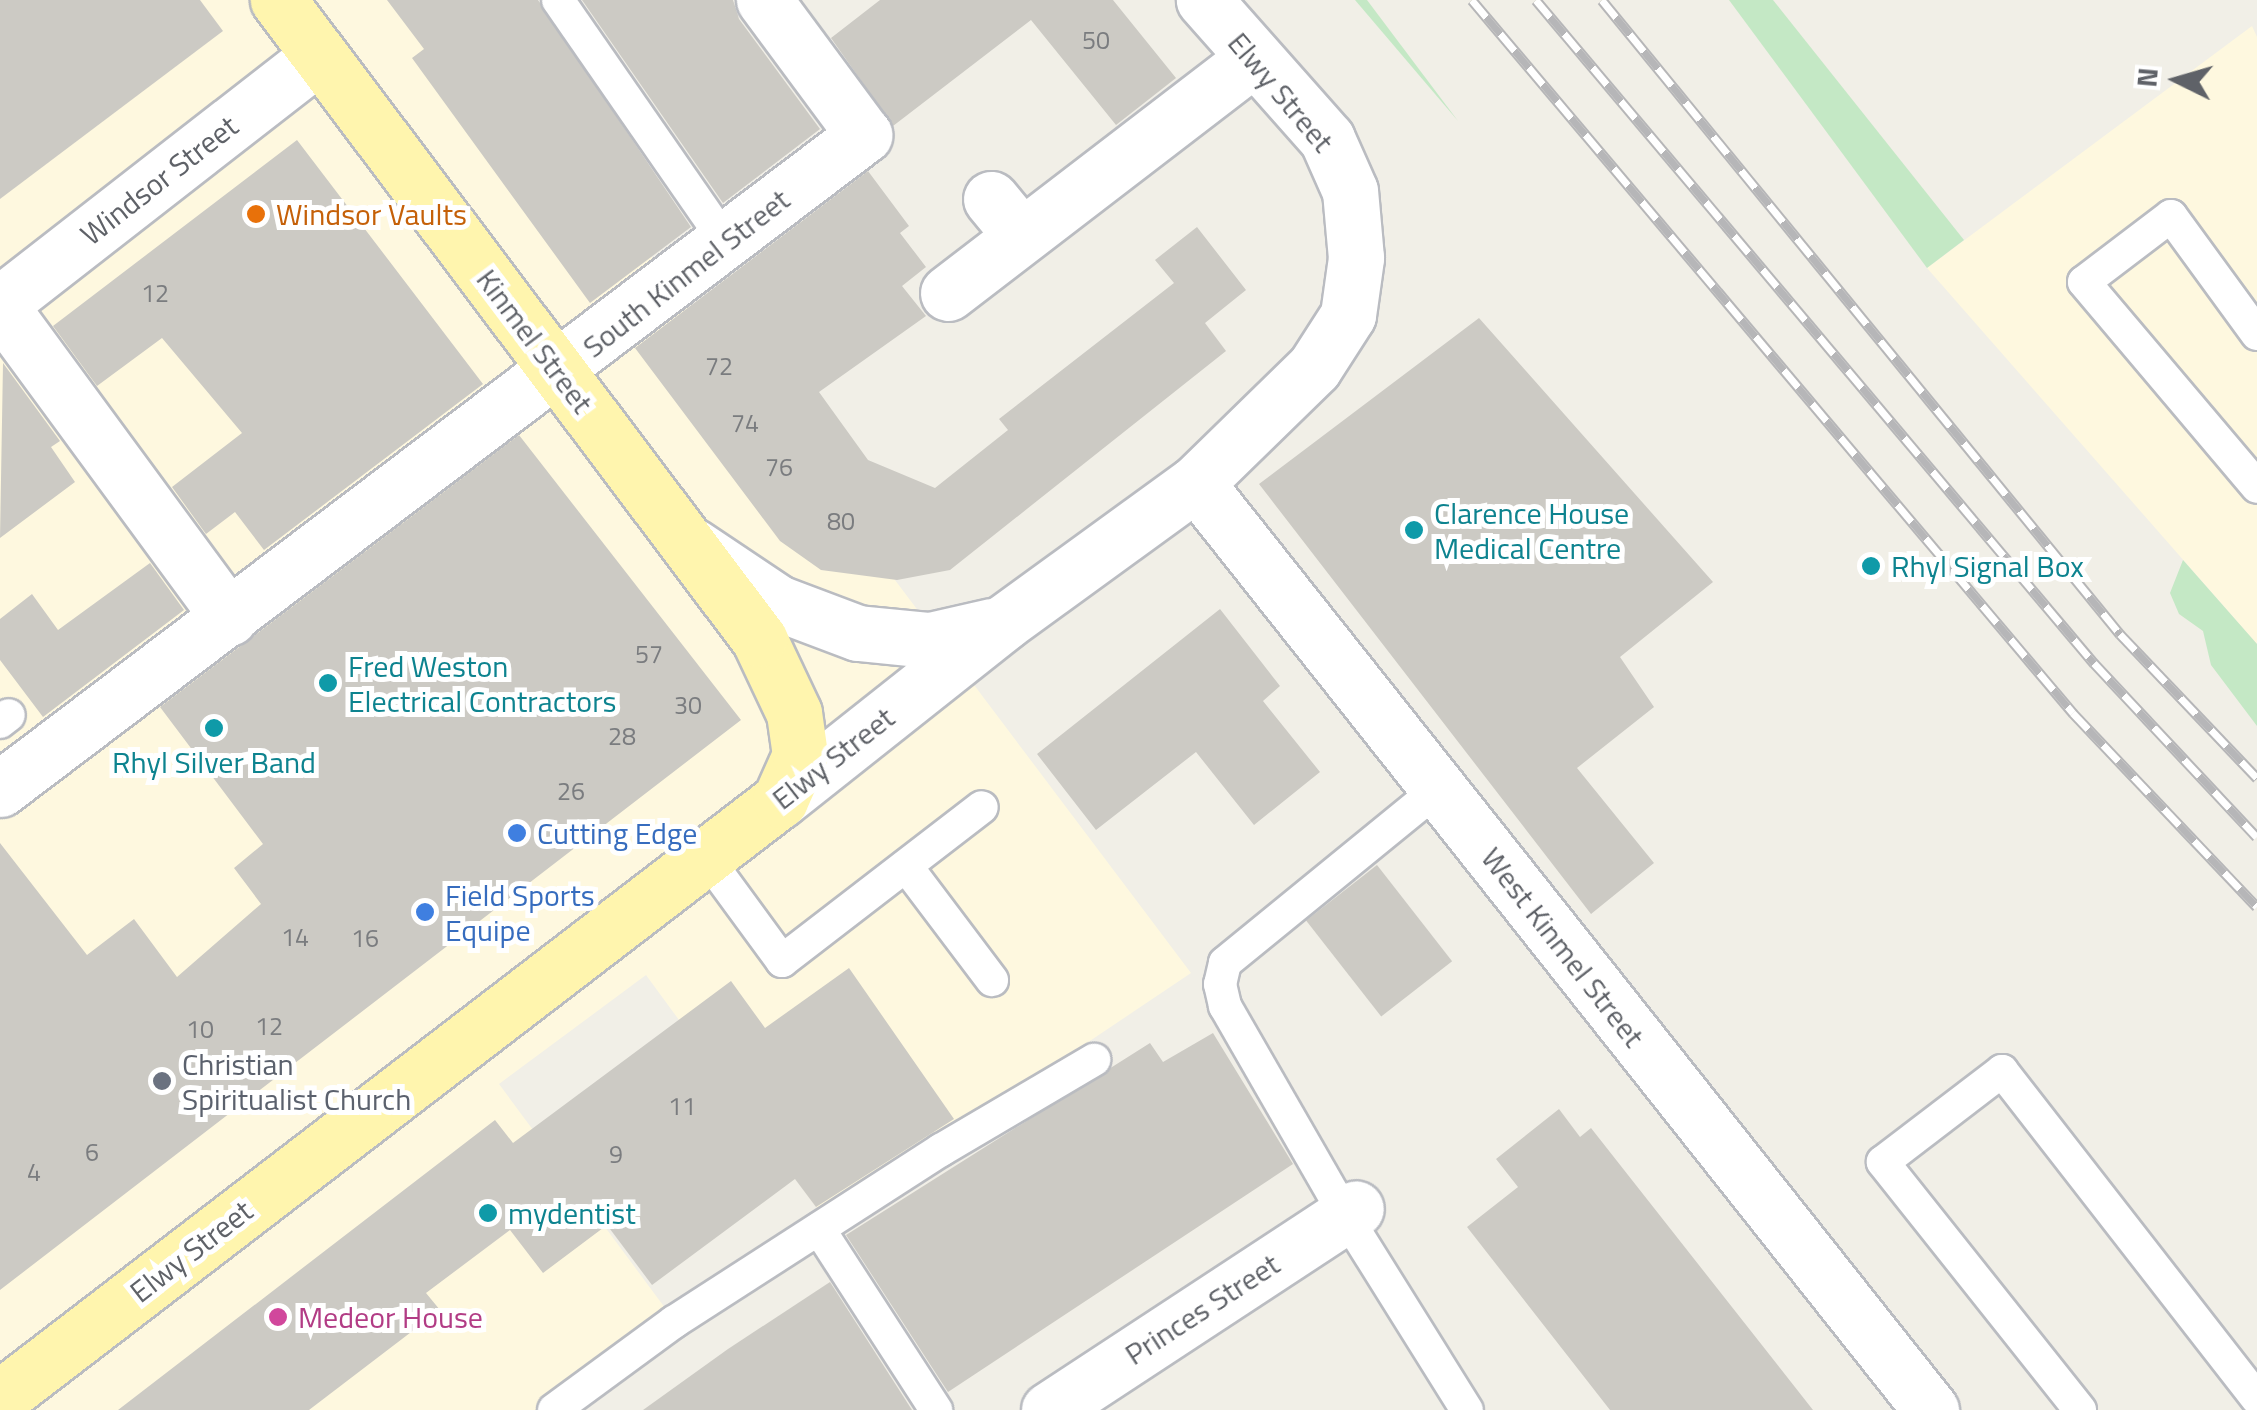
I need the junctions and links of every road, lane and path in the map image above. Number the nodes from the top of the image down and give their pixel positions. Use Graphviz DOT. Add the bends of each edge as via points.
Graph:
graph roads {
  1 [pos="278,0"];
  2 [pos="558,0"];
  3 [pos="764,0"];
  4 [pos="1204,0"];
  5 [pos="318,56"];
  6 [pos="1254,58"];
  7 [pos="726,243"];
  8 [pos="948,292"];
  9 [pos="0,305"];
  10 [pos="2257,334"];
  11 [pos="560,371"];
  12 [pos="1196,484"];
  13 [pos="2257,487"];
  14 [pos="682,538"];
  15 [pos="228,618"];
  16 [pos="1003,623"];
  17 [pos="0,789"];
  18 [pos="1438,789"];
  19 [pos="780,800"];
  20 [pos="982,807"];
  21 [pos="706,856"];
  22 [pos="906,866"];
  23 [pos="992,980"];
  24 [pos="1094,1060"];
  25 [pos="1351,1212"];
  26 [pos="820,1229"];
  27 [pos="0,1398"];
  28 [pos="2257,1399"];
  29 [pos="554,1410"];
  30 [pos="936,1410"];
  31 [pos="1049,1410"];
  32 [pos="1467,1410"];
  33 [pos="1931,1410"];
  34 [pos="2080,1410"];
  1 -- 5 [label="main road, Kinmel Street"];
  2 -- 7 [label="lane"];
  3 -- 7 [label="street, South Kinmel Street" via="864,135"];
  4 -- 6 [label="street, Elwy Street"];
  5 -- 9 [label="street, Windsor Street"];
  5 -- 11 [label="main road, Kinmel Street"];
  6 -- 8 [label="street" via="1006,217"];
  6 -- 12 [label="street, Elwy Street" via="1327,138 1350,190 1356,258 1348,315 1314,368"];
  7 -- 11 [label="street, South Kinmel Street"];
  9 -- 15 [label="street"];
  10 -- 13 [label="lane" via="2171,216 2084,282"];
  11 -- 14 [label="main road, Kinmel Street"];
  11 -- 15 [label="street, South Kinmel Street"];
  12 -- 16 [label="street, Elwy Street"];
  12 -- 18 [label="street, West Kinmel Street"];
  14 -- 16 [label="street, Kinmel Street" via="778,603 858,633 930,640"];
  14 -- 19 [label="main road, Kinmel Street" via="759,639 794,713 800,755"];
  15 -- 17 [label="street, South Kinmel Street"];
  16 -- 19 [label="street, Elwy Street"];
  18 -- 25 [label="lane" via="1225,963 1220,984 1226,1006"];
  18 -- 33 [label="street, West Kinmel Street"];
  19 -- 21 [label="main road, Elwy Street"];
  20 -- 22 [label="lane"];
  21 -- 22 [label="lane" via="782,961"];
  21 -- 27 [label="main road, Elwy Street"];
  22 -- 23 [label="lane"];
  24 -- 26 [label="lane"];
  25 -- 31 [label="street, Princes Street"];
  25 -- 32 [label="lane"];
  26 -- 29 [label="lane" via="674,1322"];
  26 -- 30 [label="lane"];
  28 -- 34 [label="lane" via="2002,1071 1883,1162"];
}
